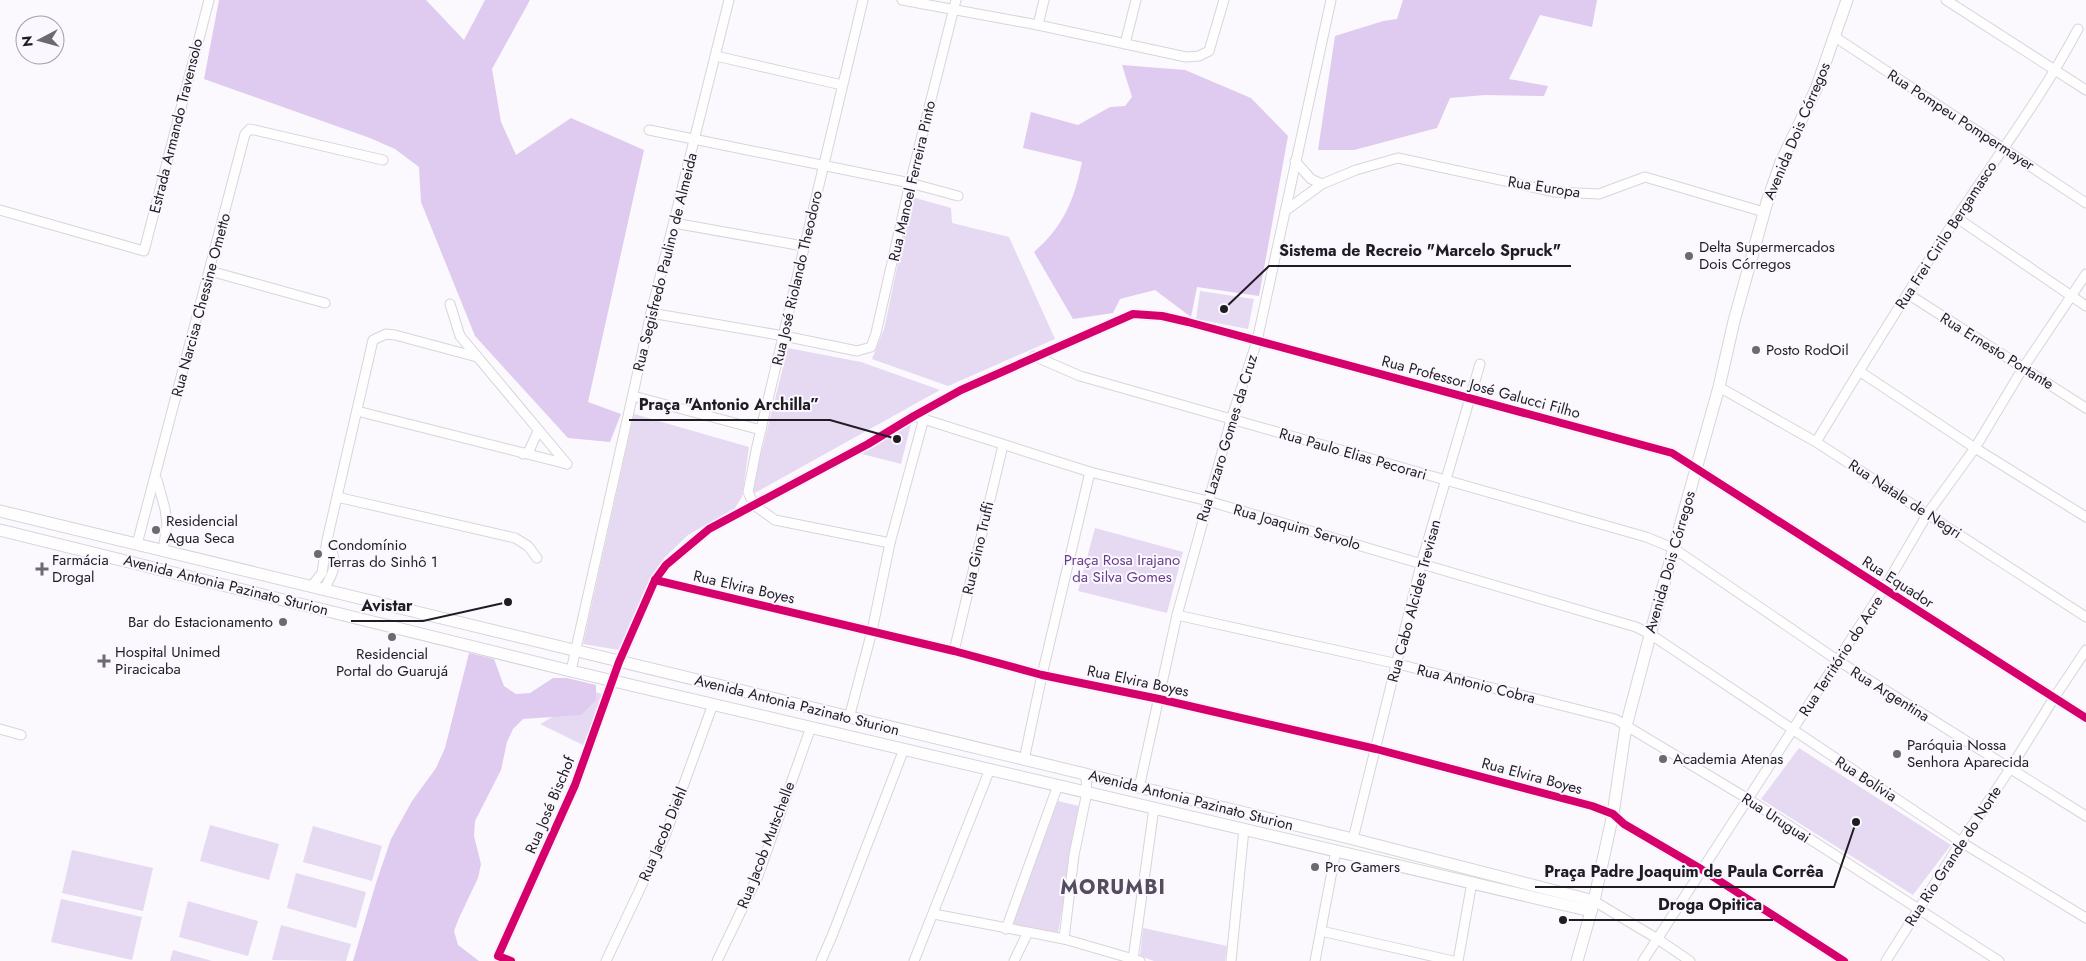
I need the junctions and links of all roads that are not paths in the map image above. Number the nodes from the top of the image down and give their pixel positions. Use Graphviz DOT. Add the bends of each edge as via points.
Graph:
graph roads {
  1 [pos="209,0"];
  2 [pos="729,0"];
  3 [pos="863,0"];
  4 [pos="902,0"];
  5 [pos="1044,0"];
  6 [pos="1136,0"];
  7 [pos="1224,0"];
  8 [pos="1331,0"];
  9 [pos="1847,0"];
  10 [pos="1946,0"];
  11 [pos="955,5"];
  12 [pos="1038,25"];
  13 [pos="2078,29"];
  14 [pos="1836,37"];
  15 [pos="1125,44"];
  16 [pos="716,56"];
  17 [pos="2056,70"];
  18 [pos="842,85"];
  19 [pos="2086,90"];
  20 [pos="649,130"];
  21 [pos="695,140"];
  22 [pos="2003,148"];
  23 [pos="383,160"];
  24 [pos="1295,161"];
  25 [pos="823,166"];
  26 [pos="910,184"];
  27 [pos="1322,184"];
  28 [pos="958,196"];
  29 [pos="2086,203"];
  30 [pos="0,210"];
  31 [pos="1285,211"];
  32 [pos="1764,212"];
  33 [pos="1957,218"];
  34 [pos="674,223"];
  35 [pos="803,246"];
  36 [pos="210,271"];
  37 [pos="2086,274"];
  38 [pos="1908,294"];
  39 [pos="2072,296"];
  40 [pos="325,303"];
  41 [pos="450,304"];
  42 [pos="2086,306"];
  43 [pos="651,313"];
  44 [pos="784,336"];
  45 [pos="1257,341"];
  46 [pos="1034,356"];
  47 [pos="477,357"];
  48 [pos="1480,364"];
  49 [pos="2023,368"];
  50 [pos="1859,370"];
  51 [pos="1719,388"];
  52 [pos="633,396"];
  53 [pos="1470,399"];
  54 [pos="2086,408"];
  55 [pos="357,411"];
  56 [pos="914,416"];
  57 [pos="924,418"];
  58 [pos="1231,420"];
  59 [pos="761,430"];
  60 [pos="538,431"];
  61 [pos="1816,442"];
  62 [pos="1003,445"];
  63 [pos="1975,448"];
  64 [pos="523,454"];
  65 [pos="1696,467"];
  66 [pos="1090,472"];
  67 [pos="156,477"];
  68 [pos="1447,481"];
  69 [pos="337,496"];
  70 [pos="1208,501"];
  71 [pos="754,505"];
  72 [pos="0,512"];
  73 [pos="1928,513"];
  74 [pos="2086,517"];
  75 [pos="0,522"];
  76 [pos="63,526"];
  77 [pos="0,530"];
  78 [pos="327,540"];
  79 [pos="890,543"];
  80 [pos="137,544"];
  81 [pos="1673,548"];
  82 [pos="163,551"];
  83 [pos="537,558"];
  84 [pos="1421,564"];
  85 [pos="274,578"];
  86 [pos="655,580"];
  87 [pos="311,587"];
  88 [pos="323,590"];
  89 [pos="1883,590"];
  90 [pos="263,594"];
  91 [pos="310,606"];
  92 [pos="1177,615"];
  93 [pos="2086,616"];
  94 [pos="872,631"];
  95 [pos="1650,634"];
  96 [pos="2086,650"];
  97 [pos="575,651"];
  98 [pos="954,651"];
  99 [pos="1837,660"];
  100 [pos="619,662"];
  101 [pos="1398,664"];
  102 [pos="571,670"];
  103 [pos="1042,674"];
  104 [pos="613,679"];
  105 [pos="1159,698"];
  106 [pos="2054,698"];
  107 [pos="713,704"];
  108 [pos="849,718"];
  109 [pos="2086,718"];
  110 [pos="1626,726"];
  111 [pos="810,727"];
  112 [pos="0,729"];
  113 [pos="1792,731"];
  114 [pos="21,735"];
  115 [pos="904,749"];
  116 [pos="1376,749"];
  117 [pos="1024,760"];
  118 [pos="990,769"];
  119 [pos="2010,769"];
  120 [pos="1084,774"];
  121 [pos="1058,785"];
  122 [pos="1139,788"];
  123 [pos="1087,792"];
  124 [pos="1748,799"];
  125 [pos="1154,808"];
  126 [pos="1613,814"];
  127 [pos="2086,816"];
  128 [pos="1244,829"];
  129 [pos="1326,833"];
  130 [pos="1353,839"];
  131 [pos="1961,842"];
  132 [pos="1336,850"];
  133 [pos="1701,869"];
  134 [pos="1472,882"];
  135 [pos="1592,906"];
  136 [pos="1919,909"];
  137 [pos="934,914"];
  138 [pos="2086,918"];
  139 [pos="1006,929"];
  140 [pos="1321,931"];
  141 [pos="1027,934"];
  142 [pos="1656,938"];
  143 [pos="1064,939"];
  144 [pos="1136,960"];
  145 [pos="511,961"];
  146 [pos="606,961"];
  147 [pos="717,961"];
  148 [pos="821,961"];
  149 [pos="914,961"];
  150 [pos="1014,961"];
  151 [pos="1231,961"];
  152 [pos="1315,961"];
  153 [pos="1453,961"];
  154 [pos="1458,961"];
  155 [pos="1577,961"];
  156 [pos="1643,961"];
  157 [pos="1690,961"];
  158 [pos="1844,961"];
  159 [pos="1886,961"];
  160 [pos="1999,961"];
  1 -- 30 [label="street, Estrada Armando Travensolo" via="144,251"];
  2 -- 16 [label="street, Rua Segisfredo Paulino de Almeida"];
  3 -- 18 [label="street, Rua José Riolando Theodoro"];
  4 -- 11 [label="street"];
  5 -- 12 [label="street"];
  6 -- 15 [label="street"];
  7 -- 15 [label="street" via="1209,51 1198,56"];
  8 -- 24 [label="street, Rua Lazaro Gomes da Cruz"];
  9 -- 14 [label="main road, Avenida Dois Córregos"];
  10 -- 17 [label="street"];
  11 -- 12 [label="street"];
  11 -- 26 [label="street, Rua Manoel Ferreira Pinto"];
  12 -- 15 [label="street"];
  13 -- 17 [label="street, Rua Frei Cirilo Bergamasco"];
  14 -- 22 [label="street, Rua Pompeu Pompermayer"];
  14 -- 32 [label="main road, Avenida Dois Córregos" via="1816,89 1781,162"];
  16 -- 18 [label="street"];
  16 -- 21 [label="street, Rua Segisfredo Paulino de Almeida"];
  17 -- 19 [label="street"];
  17 -- 22 [label="street, Rua Frei Cirilo Bergamasco"];
  18 -- 25 [label="street, Rua José Riolando Theodoro"];
  20 -- 21 [label="street"];
  21 -- 25 [label="street"];
  21 -- 34 [label="street, Rua Segisfredo Paulino de Almeida"];
  22 -- 29 [label="street, Rua Pompeu Pompermayer"];
  22 -- 33 [label="street, Rua Frei Cirilo Bergamasco"];
  23 -- 36 [label="street, Rua Narcisa Chessine Ometto" via="250,129 245,134"];
  24 -- 27 [label="street" via="1311,179"];
  24 -- 31 [label="street, Rua Lazaro Gomes da Cruz"];
  25 -- 26 [label="street"];
  25 -- 35 [label="street, Rua José Riolando Theodoro"];
  26 -- 28 [label="street"];
  26 -- 44 [label="street, Rua Manoel Ferreira Pinto" via="870,347 857,351"];
  27 -- 31 [label="street, Rua Europa"];
  27 -- 32 [label="street, Rua Europa" via="1398,158 1556,192 1599,194 1645,177"];
  31 -- 45 [label="street, Rua Lazaro Gomes da Cruz"];
  32 -- 51 [label="main road, Avenida Dois Córregos"];
  33 -- 38 [label="street, Rua Frei Cirilo Bergamasco"];
  33 -- 39 [label="street"];
  34 -- 35 [label="street"];
  34 -- 43 [label="street, Rua Segisfredo Paulino de Almeida"];
  35 -- 44 [label="street, Rua José Riolando Theodoro"];
  36 -- 40 [label="street"];
  36 -- 67 [label="street, Rua Narcisa Chessine Ometto"];
  37 -- 39 [label="street, Rua Território do Acre"];
  38 -- 49 [label="street, Rua Ernesto Portante"];
  38 -- 50 [label="street, Rua Frei Cirilo Bergamasco"];
  39 -- 42 [label="street"];
  39 -- 49 [label="street, Rua Território do Acre"];
  41 -- 47 [label="street" via="460,336"];
  43 -- 44 [label="street"];
  43 -- 52 [label="street, Rua Segisfredo Paulino de Almeida"];
  44 -- 59 [label="street, Rua José Riolando Theodoro"];
  45 -- 46 [label="street, Rua Professor José Galucci Filho" via="1162,316 1133,314"];
  45 -- 53 [label="street, Rua Professor José Galucci Filho"];
  45 -- 58 [label="street, Rua Lazaro Gomes da Cruz"];
  46 -- 56 [label="street, Rua Professor José Galucci Filho"];
  46 -- 58 [label="street, Rua Paulo Elias Pecorari" via="1080,376"];
  47 -- 55 [label="street" via="386,334 374,340"];
  47 -- 60 [label="street"];
  48 -- 53 [label="street, Rua Cabo Alcides Trevisan"];
  49 -- 54 [label="street, Rua Ernesto Portante"];
  49 -- 63 [label="street, Rua Território do Acre"];
  50 -- 61 [label="street, Rua Frei Cirilo Bergamasco"];
  50 -- 63 [label="street"];
  51 -- 61 [label="street, Rua Natale de Negri"];
  51 -- 65 [label="main road, Avenida Dois Córregos"];
  52 -- 59 [label="street"];
  52 -- 97 [label="street, Rua Segisfredo Paulino de Almeida"];
  53 -- 65 [label="street, Rua Professor José Galucci Filho" via="1672,453"];
  53 -- 68 [label="street, Rua Cabo Alcides Trevisan"];
  55 -- 64 [label="street"];
  55 -- 69 [label="street"];
  56 -- 57 [label="street, Rua Joaquim Servolo"];
  56 -- 71 [label="street, Rua José Bischof"];
  57 -- 62 [label="street, Rua Joaquim Servolo"];
  57 -- 79 [label="street"];
  58 -- 68 [label="street, Rua Paulo Elias Pecorari"];
  58 -- 70 [label="street, Rua Lazaro Gomes da Cruz"];
  59 -- 71 [label="street, Rua José Riolando Theodoro" via="748,492"];
  60 -- 64 [label="street" via="529,451"];
  60 -- 64 [label="street" via="567,464"];
  61 -- 73 [label="street, Rua Natale de Negri"];
  62 -- 66 [label="street, Rua Joaquim Servolo"];
  62 -- 98 [label="street, Rua Gino Truffi"];
  63 -- 73 [label="street, Rua Território do Acre"];
  63 -- 74 [label="street"];
  65 -- 81 [label="main road, Avenida Dois Córregos"];
  65 -- 89 [label="street, Rua Equador"];
  66 -- 70 [label="street, Rua Joaquim Servolo"];
  66 -- 103 [label="street"];
  67 -- 80 [label="street, Rua Narcisa Chessine Ometto"];
  67 -- 82 [label="street, Rua Narcisa Chessine Ometto" via="166,509"];
  68 -- 81 [label="street, Rua Paulo Elias Pecorari" via="1646,537"];
  68 -- 84 [label="street, Rua Cabo Alcides Trevisan"];
  69 -- 78 [label="street"];
  69 -- 83 [label="street" via="515,538 528,546"];
  70 -- 84 [label="street, Rua Joaquim Servolo"];
  70 -- 92 [label="street, Rua Lazaro Gomes da Cruz"];
  71 -- 79 [label="street" via="775,520"];
  71 -- 86 [label="street, Rua José Bischof" via="709,529 666,565"];
  72 -- 76 [label="main road, Avenida Antonia Pazinato Sturion"];
  73 -- 89 [label="street, Rua Território do Acre"];
  73 -- 93 [label="street, Rua Natale de Negri"];
  75 -- 76 [label="main road" via="49,534"];
  76 -- 80 [label="main road, Avenida Antonia Pazinato Sturion"];
  77 -- 90 [label="main road, Avenida Antonia Pazinato Sturion"];
  78 -- 87 [label="street" via="322,573"];
  78 -- 88 [label="street" via="335,558"];
  79 -- 94 [label="street"];
  80 -- 82 [label="main road, Avenida Antonia Pazinato Sturion"];
  81 -- 95 [label="main road, Avenida Dois Córregos"];
  81 -- 99 [label="street, Rua Argentina"];
  82 -- 85 [label="main road, Avenida Antonia Pazinato Sturion"];
  84 -- 95 [label="street, Rua Joaquim Servolo" via="1573,607"];
  84 -- 101 [label="street, Rua Cabo Alcides Trevisan"];
  85 -- 87 [label="main road, Avenida Antonia Pazinato Sturion"];
  85 -- 90 [label="main road" via="271,587"];
  86 -- 94 [label="street, Rua Elvira Boyes"];
  86 -- 100 [label="street, Rua José Bischof"];
  87 -- 88 [label="main road, Avenida Antonia Pazinato Sturion"];
  88 -- 91 [label="main road" via="321,600"];
  88 -- 97 [label="main road, Avenida Antonia Pazinato Sturion"];
  89 -- 99 [label="street, Rua Território do Acre"];
  89 -- 106 [label="street, Rua Equador"];
  90 -- 91 [label="main road, Avenida Antonia Pazinato Sturion"];
  91 -- 102 [label="main road, Avenida Antonia Pazinato Sturion"];
  92 -- 101 [label="street, Rua Antonio Cobra"];
  92 -- 105 [label="street, Rua Lazaro Gomes da Cruz"];
  94 -- 98 [label="street, Rua Elvira Boyes"];
  94 -- 108 [label="street"];
  95 -- 110 [label="main road, Avenida Dois Córregos"];
  95 -- 113 [label="street, Rua Bolívia"];
  96 -- 106 [label="street, Rua Rio Grande do Norte"];
  97 -- 100 [label="main road, Avenida Antonia Pazinato Sturion"];
  97 -- 102 [label="street, Rua Segisfredo Paulino de Almeida"];
  98 -- 103 [label="street, Rua Elvira Boyes"];
  99 -- 113 [label="street, Rua Território do Acre"];
  99 -- 119 [label="street, Rua Argentina"];
  100 -- 104 [label="street, Rua José Bischof"];
  100 -- 108 [label="main road, Avenida Antonia Pazinato Sturion"];
  101 -- 110 [label="street, Rua Antonio Cobra" via="1615,719"];
  101 -- 116 [label="street, Rua Cabo Alcides Trevisan"];
  102 -- 104 [label="main road, Avenida Antonia Pazinato Sturion"];
  103 -- 105 [label="street, Rua Elvira Boyes"];
  103 -- 117 [label="street"];
  104 -- 107 [label="main road, Avenida Antonia Pazinato Sturion"];
  104 -- 145 [label="street, Rua José Bischof" via="575,785 498,956"];
  105 -- 116 [label="street, Rua Elvira Boyes"];
  105 -- 122 [label="street, Rua Lazaro Gomes da Cruz"];
  106 -- 109 [label="street, Rua Equador"];
  106 -- 119 [label="street, Rua Rio Grande do Norte"];
  107 -- 111 [label="main road, Avenida Antonia Pazinato Sturion"];
  107 -- 146 [label="street, Rua Jacob Diehl" via="664,836"];
  108 -- 117 [label="main road, Avenida Antonia Pazinato Sturion"];
  110 -- 124 [label="street, Rua Uruguai"];
  110 -- 126 [label="main road, Avenida Dois Córregos"];
  111 -- 115 [label="main road, Avenida Antonia Pazinato Sturion"];
  111 -- 147 [label="street, Rua Jacob Mutschelle" via="758,876"];
  112 -- 114 [label="street"];
  113 -- 124 [label="street, Rua Território do Acre"];
  113 -- 131 [label="street, Rua Bolívia"];
  115 -- 118 [label="main road, Avenida Antonia Pazinato Sturion"];
  115 -- 148 [label="street"];
  116 -- 126 [label="street, Rua Elvira Boyes"];
  116 -- 130 [label="street, Rua Cabo Alcides Trevisan"];
  117 -- 118 [label="main road" via="1004,757 996,760"];
  117 -- 120 [label="main road, Avenida Antonia Pazinato Sturion"];
  118 -- 121 [label="main road, Avenida Antonia Pazinato Sturion"];
  118 -- 137 [label="street"];
  119 -- 127 [label="street, Rua Argentina"];
  119 -- 131 [label="street, Rua Rio Grande do Norte"];
  120 -- 122 [label="main road, Avenida Antonia Pazinato Sturion"];
  120 -- 123 [label="street"];
  121 -- 123 [label="main road, Avenida Antonia Pazinato Sturion"];
  121 -- 139 [label="street"];
  122 -- 129 [label="main road, Avenida Antonia Pazinato Sturion"];
  123 -- 125 [label="main road, Avenida Antonia Pazinato Sturion"];
  123 -- 143 [label="street" via="1074,855"];
  124 -- 133 [label="street, Rua Território do Acre"];
  124 -- 136 [label="street, Rua Uruguai"];
  125 -- 128 [label="main road, Avenida Antonia Pazinato Sturion"];
  125 -- 144 [label="street"];
  126 -- 133 [label="street, Rua Elvira Boyes" via="1624,824"];
  126 -- 135 [label="main road, Avenida Dois Córregos"];
  128 -- 132 [label="main road, Avenida Antonia Pazinato Sturion"];
  128 -- 151 [label="street"];
  129 -- 130 [label="main road, Avenida Antonia Pazinato Sturion"];
  129 -- 132 [label="main road"];
  130 -- 132 [label="main road"];
  130 -- 135 [label="main road, Avenida Antonia Pazinato Sturion"];
  131 -- 136 [label="street, Rua Rio Grande do Norte"];
  131 -- 138 [label="street, Rua Bolívia"];
  132 -- 134 [label="main road, Avenida Antonia Pazinato Sturion"];
  132 -- 140 [label="street"];
  133 -- 142 [label="street, Rua Território do Acre"];
  133 -- 158 [label="street, Rua Elvira Boyes"];
  134 -- 135 [label="main road, Avenida Antonia Pazinato Sturion"];
  134 -- 154 [label="street"];
  135 -- 142 [label="street"];
  135 -- 155 [label="main road, Avenida Dois Córregos"];
  136 -- 159 [label="street, Rua Rio Grande do Norte"];
  136 -- 160 [label="street, Rua Uruguai"];
  137 -- 139 [label="street"];
  137 -- 149 [label="street"];
  139 -- 141 [label="street"];
  140 -- 152 [label="street"];
  140 -- 153 [label="street"];
  141 -- 143 [label="street"];
  141 -- 150 [label="street"];
  142 -- 156 [label="street, Rua Território do Acre"];
  142 -- 157 [label="street"];
  143 -- 144 [label="street"];
}
